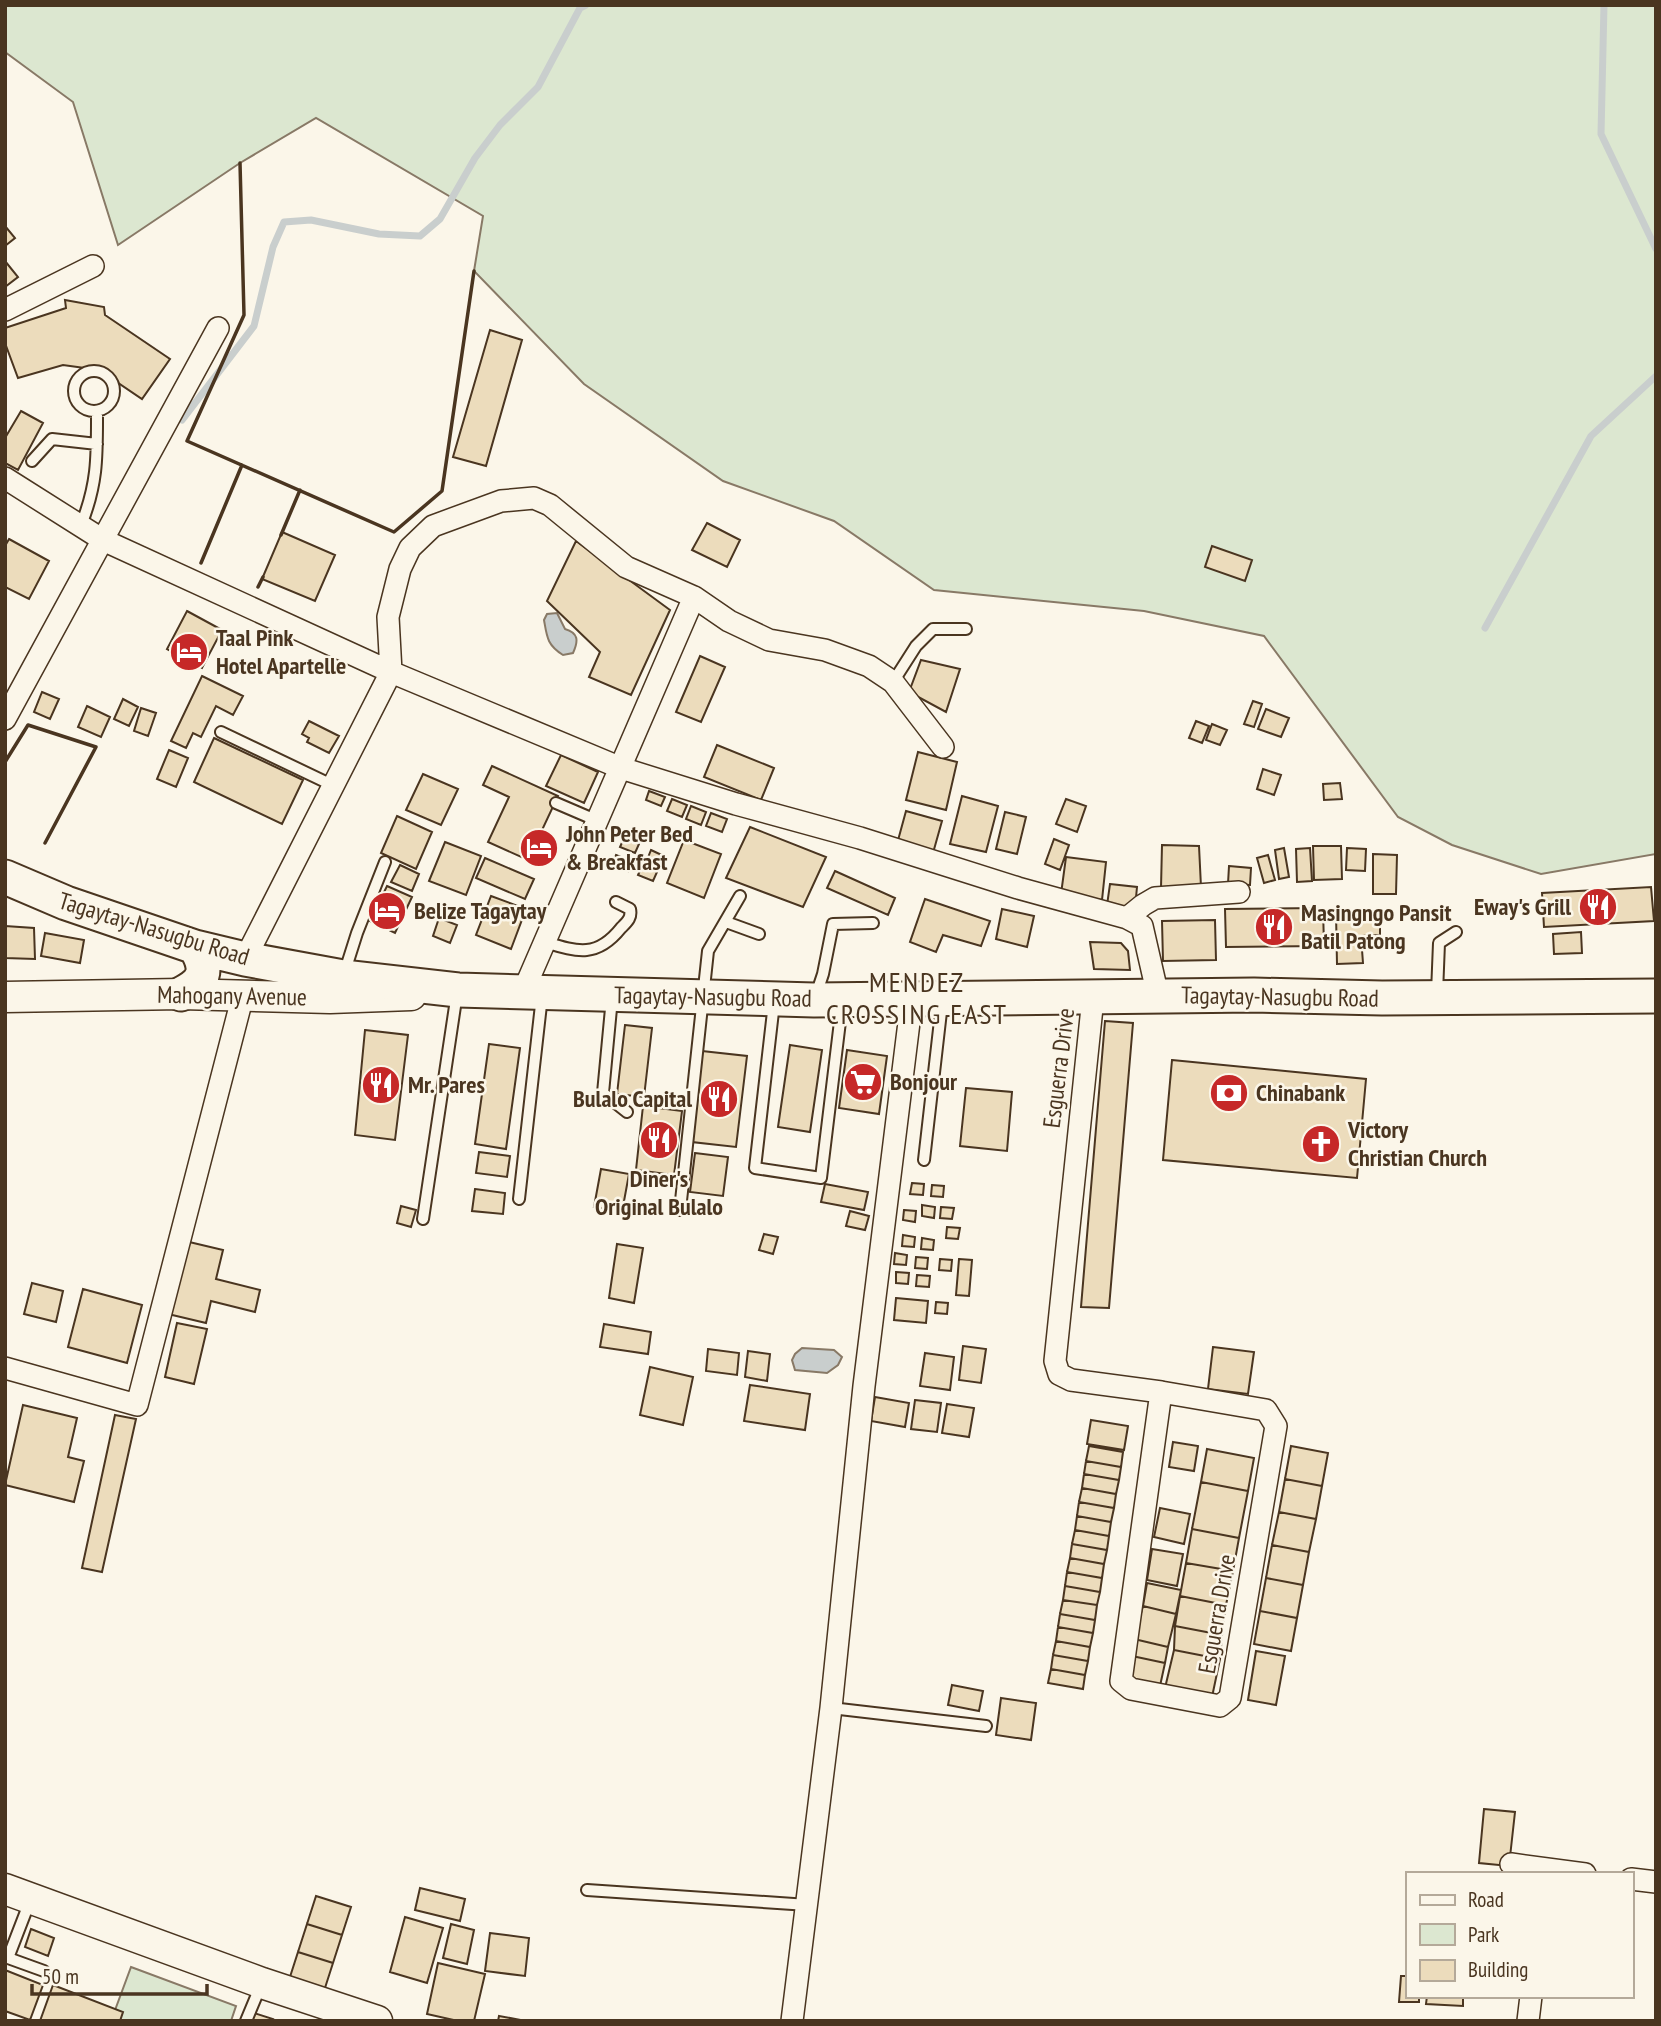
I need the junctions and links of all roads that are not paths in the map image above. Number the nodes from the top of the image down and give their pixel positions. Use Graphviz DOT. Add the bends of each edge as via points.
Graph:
graph roads {
  1 [pos="93,266"];
  2 [pos="5,310"];
  3 [pos="218,328"];
  4 [pos="97,411"];
  5 [pos="97,444"];
  6 [pos="32,461"];
  7 [pos="5,478"];
  8 [pos="81,525"];
  9 [pos="103,540"];
  10 [pos="694,597"];
  11 [pos="966,629"];
  12 [pos="391,672"];
  13 [pos="893,682"];
  14 [pos="5,719"];
  15 [pos="221,732"];
  16 [pos="943,747"];
  17 [pos="621,768"];
  18 [pos="332,785"];
  19 [pos="556,803"];
  20 [pos="598,821"];
  21 [pos="385,862"];
  22 [pos="5,877"];
  23 [pos="1239,892"];
  24 [pos="740,895"];
  25 [pos="616,902"];
  26 [pos="1127,918"];
  27 [pos="726,922"];
  28 [pos="873,923"];
  29 [pos="1456,932"];
  30 [pos="759,934"];
  31 [pos="545,942"];
  32 [pos="195,947"];
  33 [pos="245,959"];
  34 [pos="1656,975"];
  35 [pos="343,977"];
  36 [pos="458,990"];
  37 [pos="533,992"];
  38 [pos="181,994"];
  39 [pos="243,995"];
  40 [pos="612,995"];
  41 [pos="1158,996"];
  42 [pos="1656,996"];
  43 [pos="1437,997"];
  44 [pos="5,998"];
  45 [pos="704,998"];
  46 [pos="927,998"];
  47 [pos="1093,998"];
  48 [pos="774,1000"];
  49 [pos="828,1000"];
  50 [pos="1656,1015"];
  51 [pos="627,1112"];
  52 [pos="924,1160"];
  53 [pos="519,1199"];
  54 [pos="680,1210"];
  55 [pos="423,1219"];
  56 [pos="5,1368"];
  57 [pos="1161,1392"];
  58 [pos="831,1708"];
  59 [pos="986,1726"];
  60 [pos="1511,1864"];
  61 [pos="1546,1872"];
  62 [pos="1633,1879"];
  63 [pos="1656,1882"];
  64 [pos="587,1890"];
  65 [pos="18,1894"];
  66 [pos="808,1906"];
  67 [pos="7,1957"];
  68 [pos="44,1971"];
  69 [pos="262,1983"];
  70 [pos="1531,1998"];
  71 [pos="370,2020"];
  72 [pos="246,2021"];
  73 [pos="792,2021"];
  74 [pos="1528,2021"];
  1 -- 2 [label="street"];
  3 -- 9 [label="street"];
  4 -- 5 [label="lane"];
  5 -- 6 [label="lane" via="52,439"];
  5 -- 8 [label="lane" via="96,480"];
  7 -- 8 [label="street"];
  8 -- 9 [label="street"];
  9 -- 12 [label="street"];
  9 -- 14 [label="street"];
  10 -- 12 [label="street" via="626,567 550,505 534,498 501,501 433,526 410,548 388,617"];
  10 -- 13 [label="street" via="769,640 825,650 869,666"];
  10 -- 17 [label="street"];
  11 -- 13 [label="lane" via="933,629"];
  12 -- 17 [label="street"];
  12 -- 18 [label="street"];
  13 -- 16 [label="street"];
  15 -- 18 [label="lane"];
  17 -- 20 [label="street"];
  17 -- 26 [label="street"];
  18 -- 33 [label="street"];
  19 -- 20 [label="lane"];
  20 -- 31 [label="street"];
  21 -- 35 [label="lane"];
  22 -- 32 [label="main road, Tagaytay-Nasugbu Road"];
  23 -- 26 [label="street" via="1155,898"];
  24 -- 27 [label="lane"];
  25 -- 31 [label="lane" via="630,909 630,918 598,948 577,952"];
  26 -- 41 [label="street" via="1142,926"];
  27 -- 30 [label="lane"];
  27 -- 45 [label="lane" via="708,951"];
  28 -- 49 [label="lane" via="833,924 823,974"];
  29 -- 43 [label="lane" via="1438,943"];
  31 -- 37 [label="street"];
  32 -- 33 [label="main road, Tagaytay-Nasugbu Road"];
  32 -- 38 [label="main road" via="204,970 200,981"];
  33 -- 35 [label="main road, Tagaytay-Nasugbu Road"];
  34 -- 43 [label="main road, Tagaytay-Nasugbu Road" via="1559,976"];
  35 -- 36 [label="main road, Tagaytay-Nasugbu Road"];
  36 -- 37 [label="main road, Tagaytay-Nasugbu Road"];
  36 -- 39 [label="main road, Mahogany Avenue" via="330,998"];
  36 -- 55 [label="lane"];
  37 -- 40 [label="main road, Tagaytay-Nasugbu Road"];
  37 -- 53 [label="lane"];
  38 -- 39 [label="main road, Mahogany Avenue"];
  38 -- 44 [label="main road, Mahogany Avenue"];
  39 -- 56 [label="street" via="137,1405"];
  40 -- 45 [label="main road, Tagaytay-Nasugbu Road"];
  40 -- 51 [label="lane" via="603,1093"];
  41 -- 43 [label="main road, Tagaytay-Nasugbu Road"];
  41 -- 47 [label="main road, Tagaytay-Nasugbu Road"];
  42 -- 43 [label="main road, Tagaytay-Nasugbu Road"];
  43 -- 50 [label="main road, Tagaytay-Nasugbu Road" via="1545,1014"];
  45 -- 48 [label="main road, Tagaytay-Nasugbu Road"];
  45 -- 54 [label="lane"];
  46 -- 47 [label="main road, Tagaytay-Nasugbu Road"];
  46 -- 49 [label="main road, Tagaytay-Nasugbu Road"];
  46 -- 52 [label="lane"];
  46 -- 58 [label="street" via="864,1385"];
  47 -- 57 [label="street, Esguerra Drive" via="1055,1361 1059,1374 1071,1380"];
  48 -- 49 [label="main road, Tagaytay-Nasugbu Road"];
  48 -- 49 [label="lane" via="755,1168 821,1178"];
  57 -- 57 [label="street, Esguerra Drive" via="1266,1410 1276,1426 1230,1698 1220,1706 1131,1689 1121,1681"];
  58 -- 59 [label="lane"];
  58 -- 66 [label="street"];
  60 -- 61 [label="street"];
  62 -- 63 [label="street"];
  64 -- 66 [label="lane"];
  65 -- 67 [label="lane"];
  65 -- 69 [label="main road"];
  66 -- 73 [label="street"];
  67 -- 68 [label="lane"];
  69 -- 71 [label="main road"];
  69 -- 72 [label="lane"];
  70 -- 74 [label="street"];
}
